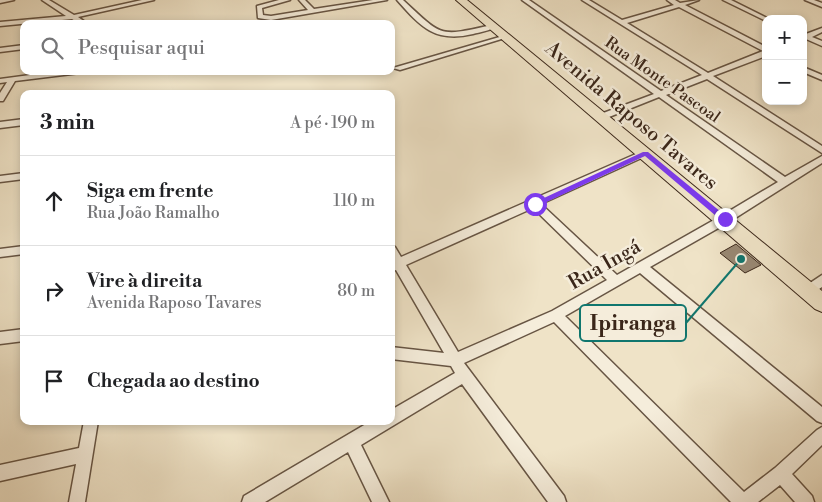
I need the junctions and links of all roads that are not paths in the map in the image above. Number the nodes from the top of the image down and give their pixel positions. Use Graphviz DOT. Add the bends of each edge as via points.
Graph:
graph roads {
  1 [pos="11,0"];
  2 [pos="45,0"];
  3 [pos="115,0"];
  4 [pos="148,0"];
  5 [pos="287,0"];
  6 [pos="302,0"];
  7 [pos="384,0"];
  8 [pos="400,0"];
  9 [pos="461,0"];
  10 [pos="525,0"];
  11 [pos="585,0"];
  12 [pos="670,0"];
  13 [pos="696,0"];
  14 [pos="726,0"];
  15 [pos="808,0"];
  16 [pos="0,1"];
  17 [pos="122,5"];
  18 [pos="682,5"];
  19 [pos="822,5"];
  20 [pos="312,11"];
  21 [pos="71,17"];
  22 [pos="762,17"];
  23 [pos="41,20"];
  24 [pos="77,20"];
  25 [pos="20,22"];
  26 [pos="622,22"];
  27 [pos="0,24"];
  28 [pos="492,27"];
  29 [pos="822,30"];
  30 [pos="807,36"];
  31 [pos="505,37"];
  32 [pos="807,38"];
  33 [pos="822,44"];
  34 [pos="20,48"];
  35 [pos="762,49"];
  36 [pos="0,50"];
  37 [pos="762,53"];
  38 [pos="397,68"];
  39 [pos="807,71"];
  40 [pos="50,75"];
  41 [pos="707,75"];
  42 [pos="822,78"];
  43 [pos="12,80"];
  44 [pos="0,81"];
  45 [pos="657,94"];
  46 [pos="0,98"];
  47 [pos="601,117"];
  48 [pos="20,122"];
  49 [pos="0,124"];
  50 [pos="822,150"];
  51 [pos="645,154"];
  52 [pos="822,160"];
  53 [pos="20,176"];
  54 [pos="0,179"];
  55 [pos="785,182"];
  56 [pos="535,204"];
  57 [pos="725,219"];
  58 [pos="20,251"];
  59 [pos="0,254"];
  60 [pos="395,266"];
  61 [pos="640,266"];
  62 [pos="615,280"];
  63 [pos="822,280"];
  64 [pos="808,291"];
  65 [pos="822,303"];
  66 [pos="556,315"];
  67 [pos="20,336"];
  68 [pos="0,338"];
  69 [pos="395,353"];
  70 [pos="455,360"];
  71 [pos="464,375"];
  72 [pos="395,416"];
  73 [pos="822,416"];
  74 [pos="90,425"];
  75 [pos="379,425"];
  76 [pos="822,435"];
  77 [pos="351,441"];
  78 [pos="85,454"];
  79 [pos="0,473"];
  80 [pos="781,474"];
  81 [pos="77,502"];
  82 [pos="250,502"];
  83 [pos="381,502"];
  84 [pos="558,502"];
  85 [pos="744,502"];
  86 [pos="806,502"];
  1 -- 16 [label="street"];
  2 -- 21 [label="street"];
  3 -- 17 [label="street"];
  4 -- 17 [label="street"];
  5 -- 20 [label="street" via="260,6 260,17"];
  6 -- 20 [label="street"];
  7 -- 20 [label="street"];
  8 -- 28 [label="street" via="438,33 448,35"];
  9 -- 28 [label="main road, Avenida Raposo Tavares"];
  10 -- 45 [label="street, Rua Monte Pascoal"];
  11 -- 26 [label="street"];
  12 -- 18 [label="street"];
  13 -- 18 [label="street"];
  14 -- 22 [label="street"];
  15 -- 19 [label="street"];
  17 -- 21 [label="street"];
  18 -- 26 [label="street"];
  18 -- 35 [label="street"];
  21 -- 23 [label="street"];
  21 -- 24 [label="street"];
  25 -- 27 [label="street"];
  26 -- 41 [label="street"];
  28 -- 31 [label="main road, Avenida Raposo Tavares"];
  29 -- 30 [label="street"];
  31 -- 38 [label="street"];
  31 -- 47 [label="main road, Avenida Raposo Tavares"];
  32 -- 33 [label="street"];
  34 -- 36 [label="street"];
  37 -- 41 [label="street"];
  39 -- 42 [label="street"];
  40 -- 43 [label="street"];
  41 -- 45 [label="street"];
  41 -- 50 [label="street"];
  43 -- 44 [label="street"];
  43 -- 46 [label="street"];
  45 -- 47 [label="street"];
  45 -- 55 [label="street, Rua Monte Pascoal"];
  47 -- 51 [label="main road, Avenida Raposo Tavares"];
  48 -- 49 [label="street"];
  51 -- 56 [label="street"];
  51 -- 57 [label="main road, Avenida Raposo Tavares"];
  52 -- 55 [label="street, Rua Ingá"];
  53 -- 54 [label="street"];
  55 -- 57 [label="street, Rua Ingá"];
  56 -- 60 [label="street"];
  56 -- 62 [label="street"];
  57 -- 61 [label="street, Rua Ingá"];
  57 -- 64 [label="main road, Avenida Raposo Tavares"];
  58 -- 59 [label="street"];
  60 -- 70 [label="street"];
  61 -- 62 [label="street, Rua Ingá"];
  61 -- 73 [label="street"];
  62 -- 66 [label="street, Rua Ingá"];
  63 -- 64 [label="street"];
  64 -- 65 [label="main road, Avenida Raposo Tavares"];
  66 -- 70 [label="street, Rua Ingá"];
  66 -- 85 [label="street"];
  67 -- 68 [label="street"];
  69 -- 70 [label="street"];
  70 -- 71 [label="street"];
  71 -- 72 [label="street"];
  71 -- 84 [label="street"];
  74 -- 78 [label="street"];
  75 -- 77 [label="street"];
  76 -- 80 [label="street"];
  77 -- 82 [label="street"];
  77 -- 83 [label="street"];
  78 -- 79 [label="street"];
  78 -- 81 [label="street"];
  80 -- 85 [label="street"];
  80 -- 86 [label="street"];
}
